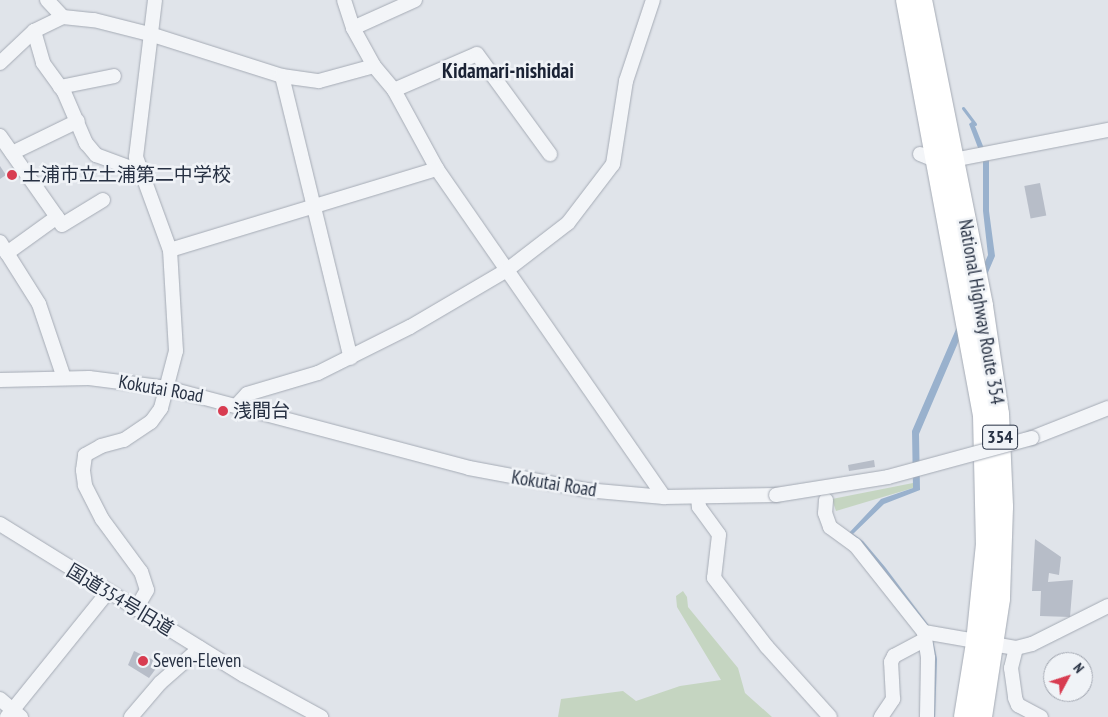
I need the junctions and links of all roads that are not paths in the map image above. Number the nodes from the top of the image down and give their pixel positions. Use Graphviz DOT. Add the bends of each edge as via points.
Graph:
graph roads {
  1 [pos="47,0"];
  2 [pos="156,0"];
  3 [pos="344,0"];
  4 [pos="415,0"];
  5 [pos="653,0"];
  6 [pos="906,0"];
  7 [pos="922,0"];
  8 [pos="64,17"];
  9 [pos="353,28"];
  10 [pos="34,31"];
  11 [pos="152,35"];
  12 [pos="0,63"];
  13 [pos="374,66"];
  14 [pos="114,76"];
  15 [pos="282,76"];
  16 [pos="60,87"];
  17 [pos="394,90"];
  18 [pos="78,121"];
  19 [pos="1108,130"];
  20 [pos="0,136"];
  21 [pos="12,153"];
  22 [pos="550,154"];
  23 [pos="936,158"];
  24 [pos="437,169"];
  25 [pos="139,171"];
  26 [pos="103,200"];
  27 [pos="313,206"];
  28 [pos="57,218"];
  29 [pos="3,247"];
  30 [pos="170,250"];
  31 [pos="507,270"];
  32 [pos="351,358"];
  33 [pos="64,378"];
  34 [pos="4,380"];
  35 [pos="167,388"];
  36 [pos="238,404"];
  37 [pos="1108,408"];
  38 [pos="664,497"];
  39 [pos="698,498"];
  40 [pos="826,500"];
  41 [pos="0,524"];
  42 [pos="108,592"];
  43 [pos="1108,606"];
  44 [pos="136,609"];
  45 [pos="924,636"];
  46 [pos="985,645"];
  47 [pos="200,648"];
  48 [pos="1016,648"];
  49 [pos="0,699"];
  50 [pos="14,715"];
  51 [pos="131,717"];
  52 [pos="321,717"];
  53 [pos="830,717"];
  54 [pos="881,717"];
  55 [pos="927,717"];
  56 [pos="964,717"];
  57 [pos="982,717"];
  58 [pos="1041,717"];
  1 -- 8 [label="street"];
  2 -- 11 [label="street"];
  3 -- 9 [label="street"];
  4 -- 9 [label="street"];
  5 -- 31 [label="street" via="626,81 613,164 568,223"];
  6 -- 23 [label="highway, National Highway Route 354 / 354"];
  7 -- 23 [label="highway, National Highway Route 354 / 354"];
  8 -- 10 [label="street"];
  8 -- 11 [label="street" via="94,20"];
  9 -- 13 [label="street"];
  10 -- 12 [label="street"];
  10 -- 16 [label="street" via="44,63"];
  11 -- 15 [label="street"];
  11 -- 25 [label="street" via="137,138"];
  13 -- 15 [label="street" via="319,81"];
  13 -- 17 [label="street"];
  14 -- 16 [label="street"];
  15 -- 27 [label="street"];
  16 -- 18 [label="street"];
  17 -- 22 [label="street" via="477,54"];
  17 -- 24 [label="street"];
  18 -- 21 [label="street"];
  18 -- 25 [label="street" via="96,155"];
  19 -- 23 [label="street"];
  20 -- 21 [label="street"];
  21 -- 28 [label="street"];
  23 -- 46 [label="highway, National Highway Route 354 / 354" via="983,306 999,414 1002,552"];
  24 -- 27 [label="street"];
  24 -- 31 [label="street"];
  25 -- 30 [label="street"];
  26 -- 28 [label="street" via="62,225"];
  27 -- 30 [label="street" via="309,210"];
  27 -- 32 [label="street"];
  28 -- 29 [label="street"];
  29 -- 33 [label="street" via="39,304"];
  30 -- 35 [label="street" via="176,351"];
  31 -- 32 [label="street"];
  31 -- 38 [label="street"];
  32 -- 36 [label="street" via="318,373 247,394"];
  33 -- 34 [label="street, Kokutai Road"];
  33 -- 35 [label="street, Kokutai Road" via="115,380"];
  35 -- 36 [label="street, Kokutai Road"];
  35 -- 44 [label="street" via="151,422 124,440 85,455 85,485 102,519 141,572 147,590"];
  36 -- 38 [label="street, Kokutai Road" via="519,479"];
  37 -- 39 [label="street, Kokutai Road, bridge" via="1032,438 888,477 776,495"];
  38 -- 39 [label="street, Kokutai Road"];
  39 -- 53 [label="street" via="699,508 719,535 714,578 767,647"];
  40 -- 45 [label="street" via="825,513 830,527 855,545"];
  41 -- 42 [label="street, 国道354号旧道"];
  42 -- 44 [label="street, 国道354号旧道"];
  42 -- 50 [label="street"];
  43 -- 48 [label="street" via="1032,644"];
  44 -- 47 [label="street, 国道354号旧道"];
  45 -- 46 [label="street"];
  45 -- 54 [label="street" via="890,662 892,699"];
  45 -- 55 [label="street" via="928,658"];
  46 -- 48 [label="street"];
  46 -- 56 [label="highway, National Highway Route 354 / 354"];
  46 -- 57 [label="highway, National Highway Route 354 / 354"];
  47 -- 51 [label="street" via="160,683"];
  47 -- 52 [label="street, 国道354号旧道"];
  48 -- 58 [label="street" via="1011,668 1015,698 1018,705"];
  49 -- 50 [label="street"];
}
